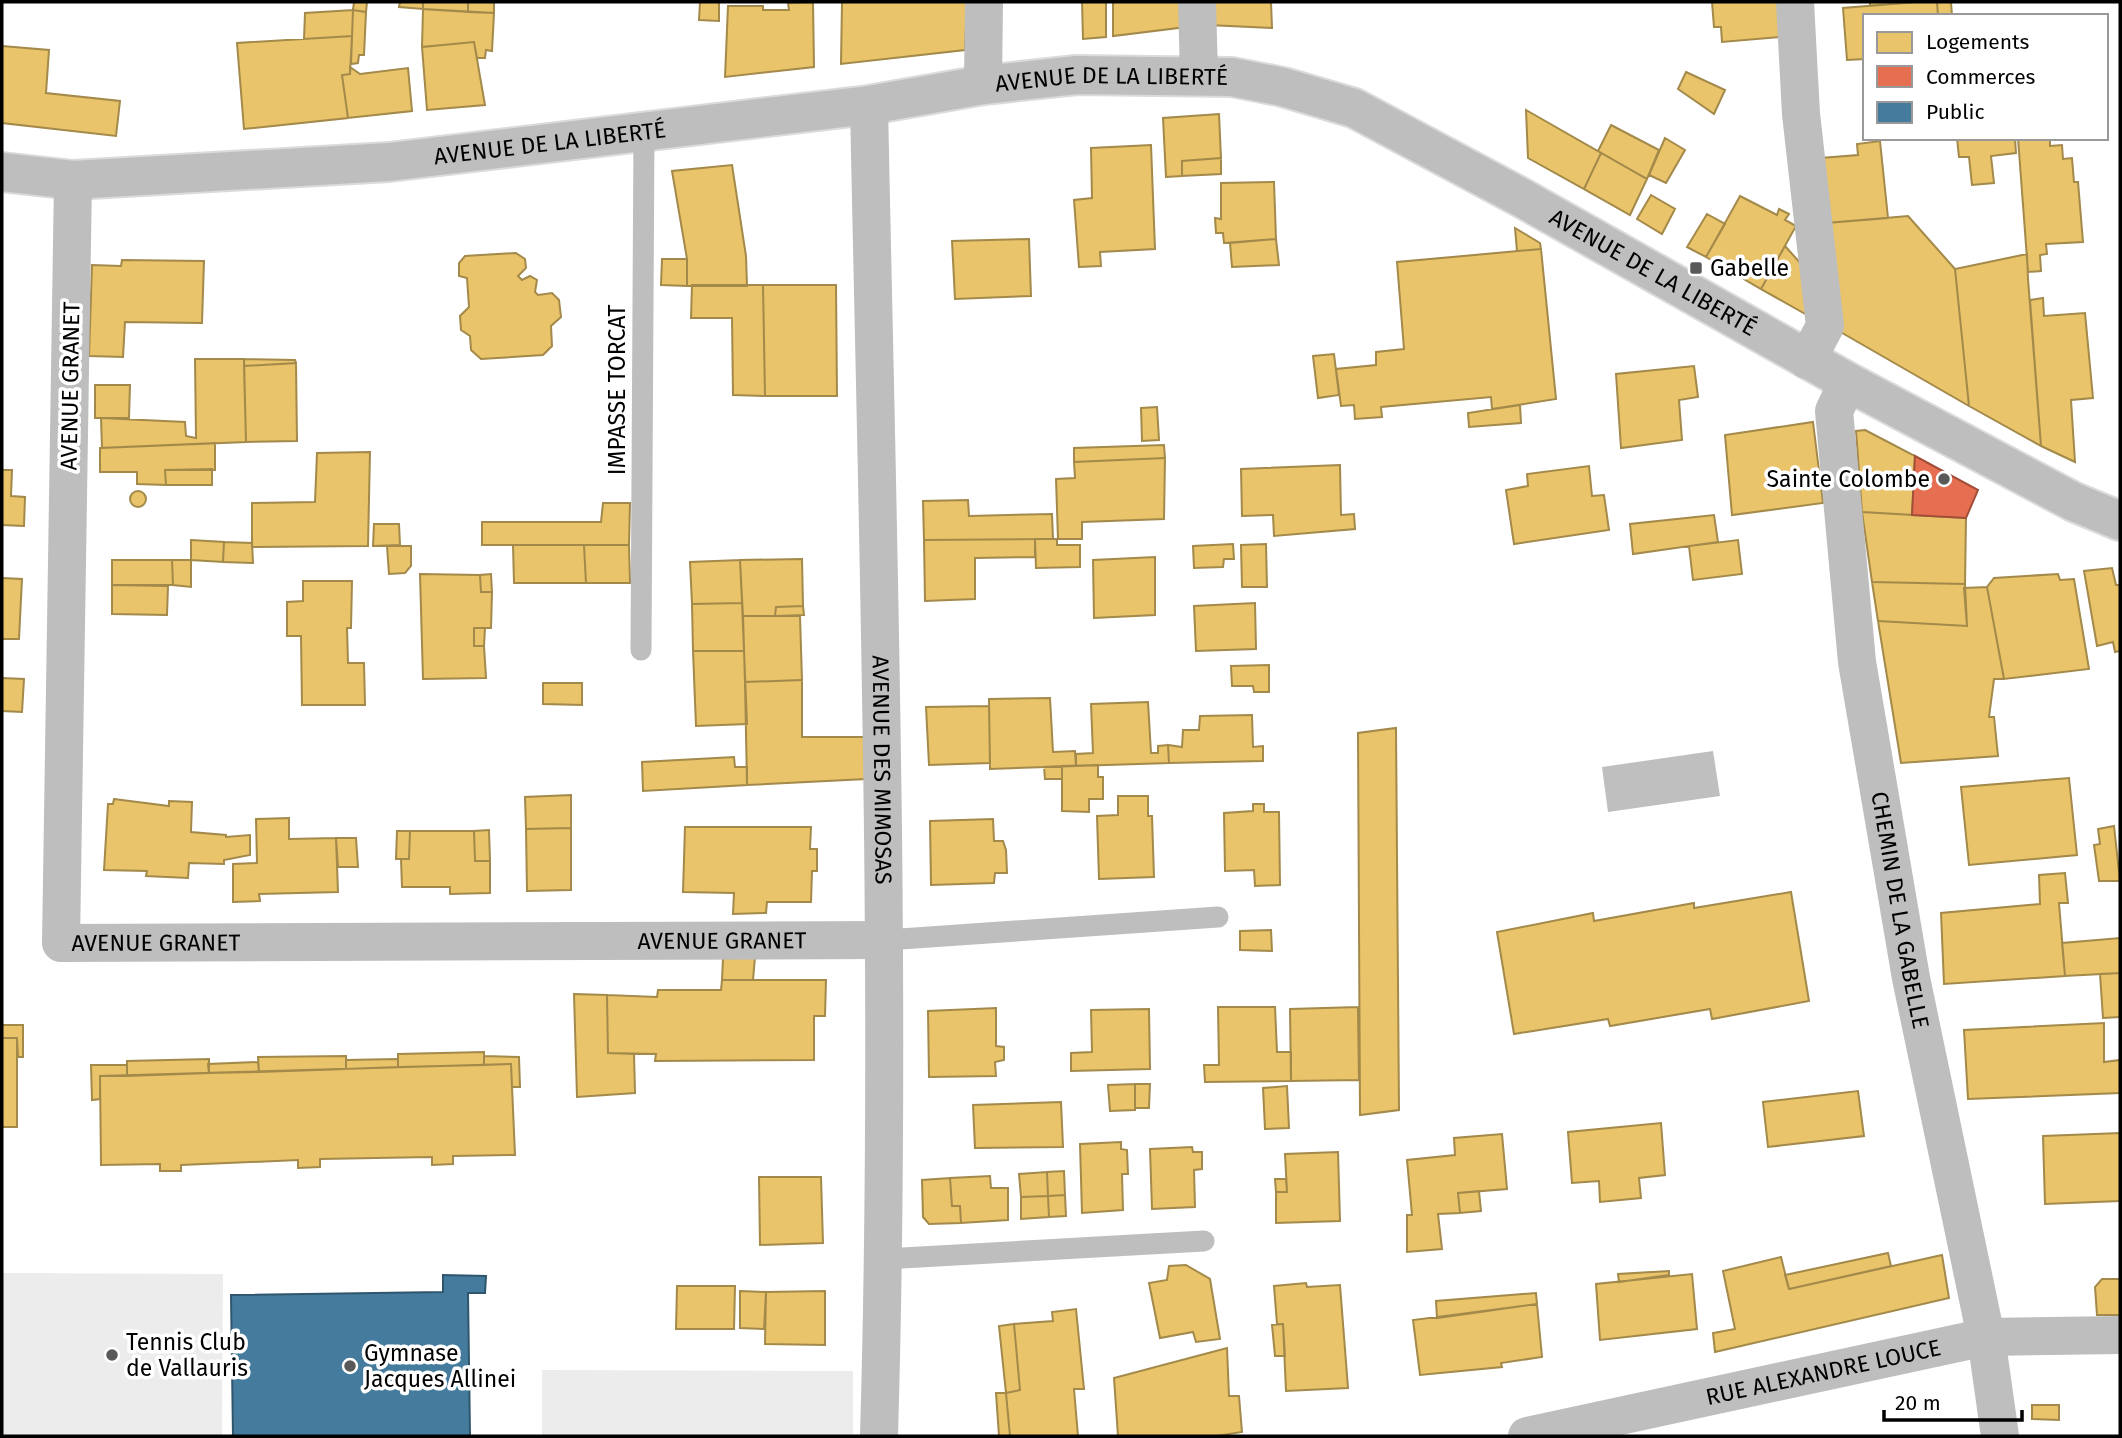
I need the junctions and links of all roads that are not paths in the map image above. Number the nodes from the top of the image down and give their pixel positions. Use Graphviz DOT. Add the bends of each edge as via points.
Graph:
graph roads {
  1 [pos="984,2"];
  2 [pos="1197,2"];
  3 [pos="1795,2"];
  4 [pos="1199,75"];
  5 [pos="983,85"];
  6 [pos="869,105"];
  7 [pos="644,131"];
  8 [pos="2,173"];
  9 [pos="74,180"];
  10 [pos="1807,359"];
  11 [pos="1848,382"];
  12 [pos="2120,522"];
  13 [pos="641,650"];
  14 [pos="1218,917"];
  15 [pos="886,940"];
  16 [pos="1204,1241"];
  17 [pos="884,1259"];
  18 [pos="2120,1335"];
  19 [pos="1986,1337"];
  20 [pos="878,1436"];
  21 [pos="1527,1436"];
  22 [pos="2000,1436"];
  1 -- 5 [label="street"];
  2 -- 4 [label="street"];
  3 -- 10 [label="street" via="1801,114 1825,326"];
  4 -- 5 [label="street, AVENUE DE LA LIBERTÉ" via="1077,75"];
  4 -- 10 [label="street, AVENUE DE LA LIBERTÉ" via="1283,87 1354,108"];
  5 -- 6 [label="street, AVENUE DE LA LIBERTÉ"];
  6 -- 7 [label="street, AVENUE DE LA LIBERTÉ"];
  6 -- 15 [label="street, AVENUE DES MIMOSAS"];
  7 -- 9 [label="street, AVENUE DE LA LIBERTÉ" via="389,162"];
  7 -- 13 [label="lane, IMPASSE TORCAT"];
  8 -- 9 [label="street, AVENUE DE LA LIBERTÉ"];
  9 -- 15 [label="street, AVENUE GRANET" via="61,943"];
  10 -- 11 [label="street, AVENUE DE LA LIBERTÉ"];
  11 -- 12 [label="street, AVENUE DE LA LIBERTÉ"];
  11 -- 19 [label="street, CHEMIN DE LA GABELLE" via="1834,411 1857,662 1911,978"];
  14 -- 15 [label="lane"];
  15 -- 17 [label="street, AVENUE DES MIMOSAS"];
  16 -- 17 [label="lane"];
  17 -- 20 [label="street, AVENUE DES MIMOSAS"];
  18 -- 19 [label="street, RUE ALEXANDRE LOUCE"];
  19 -- 21 [label="street, RUE ALEXANDRE LOUCE"];
  19 -- 22 [label="street, CHEMIN DE LA GABELLE"];
}
